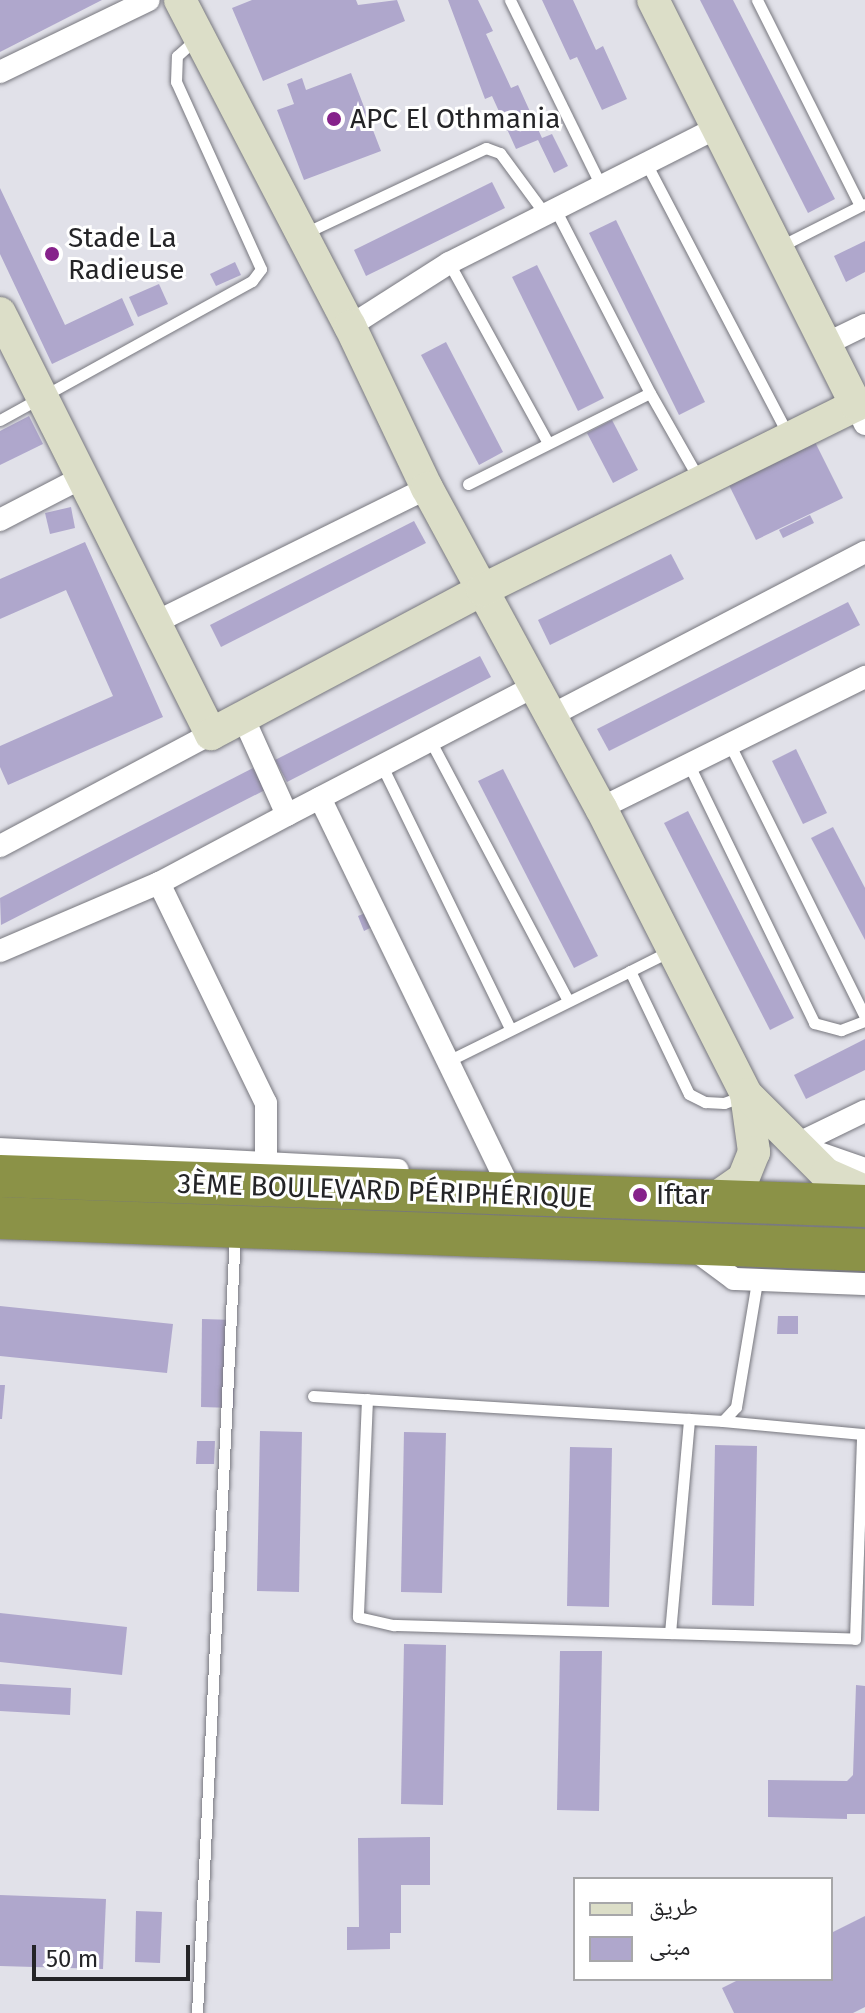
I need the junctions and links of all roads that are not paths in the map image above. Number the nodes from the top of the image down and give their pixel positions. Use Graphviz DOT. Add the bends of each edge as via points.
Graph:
graph roads {
  1 [pos="149,0"];
  2 [pos="180,0"];
  3 [pos="510,0"];
  4 [pos="653,0"];
  5 [pos="757,0"];
  6 [pos="199,36"];
  7 [pos="0,72"];
  8 [pos="720,126"];
  9 [pos="646,163"];
  10 [pos="601,186"];
  11 [pos="862,205"];
  12 [pos="550,212"];
  13 [pos="302,234"];
  14 [pos="779,247"];
  15 [pos="449,263"];
  16 [pos="0,313"];
  17 [pos="865,325"];
  18 [pos="350,326"];
  19 [pos="826,344"];
  20 [pos="650,393"];
  21 [pos="42,397"];
  22 [pos="860,415"];
  23 [pos="0,420"];
  24 [pos="790,438"];
  25 [pos="548,443"];
  26 [pos="83,477"];
  27 [pos="700,482"];
  28 [pos="468,484"];
  29 [pos="427,488"];
  30 [pos="0,520"];
  31 [pos="865,552"];
  32 [pos="482,590"];
  33 [pos="156,622"];
  34 [pos="865,677"];
  35 [pos="535,686"];
  36 [pos="550,716"];
  37 [pos="243,717"];
  38 [pos="211,734"];
  39 [pos="430,740"];
  40 [pos="730,745"];
  41 [pos="689,765"];
  42 [pos="382,766"];
  43 [pos="320,798"];
  44 [pos="601,808"];
  45 [pos="287,815"];
  46 [pos="0,846"];
  47 [pos="159,883"];
  48 [pos="674,949"];
  49 [pos="0,951"];
  50 [pos="630,971"];
  51 [pos="567,999"];
  52 [pos="865,1019"];
  53 [pos="510,1029"];
  54 [pos="448,1061"];
  55 [pos="746,1094"];
  56 [pos="865,1111"];
  57 [pos="795,1145"];
  58 [pos="0,1149"];
  59 [pos="266,1161"];
  60 [pos="865,1169"];
  61 [pos="0,1176"];
  62 [pos="504,1177"];
  63 [pos="865,1191"];
  64 [pos="607,1200"];
  65 [pos="707,1204"];
  66 [pos="865,1206"];
  67 [pos="0,1218"];
  68 [pos="235,1228"];
  69 [pos="691,1247"];
  70 [pos="865,1250"];
  71 [pos="757,1282"];
  72 [pos="865,1284"];
  73 [pos="313,1396"];
  74 [pos="367,1399"];
  75 [pos="689,1419"];
  76 [pos="723,1421"];
  77 [pos="670,1633"];
  78 [pos="197,2013"];
  1 -- 7 [label="street"];
  2 -- 6 [label="street"];
  3 -- 10 [label="lane"];
  4 -- 8 [label="street"];
  5 -- 11 [label="lane"];
  6 -- 13 [label="street"];
  6 -- 21 [label="lane" via="177,56 176,82 261,269 252,281"];
  8 -- 9 [label="street"];
  8 -- 14 [label="street"];
  9 -- 10 [label="street"];
  9 -- 24 [label="lane"];
  10 -- 12 [label="street"];
  11 -- 14 [label="lane"];
  12 -- 13 [label="lane" via="500,153 486,148"];
  12 -- 15 [label="street"];
  12 -- 20 [label="lane"];
  13 -- 18 [label="street"];
  14 -- 19 [label="street"];
  15 -- 18 [label="street"];
  15 -- 25 [label="lane"];
  16 -- 21 [label="street"];
  17 -- 19 [label="street"];
  18 -- 29 [label="street"];
  19 -- 22 [label="street"];
  20 -- 25 [label="lane"];
  20 -- 27 [label="lane"];
  21 -- 23 [label="lane"];
  21 -- 26 [label="street"];
  22 -- 24 [label="street"];
  24 -- 27 [label="street"];
  25 -- 28 [label="lane"];
  26 -- 30 [label="street"];
  26 -- 33 [label="street"];
  27 -- 32 [label="street"];
  29 -- 32 [label="street"];
  29 -- 33 [label="street"];
  31 -- 36 [label="street"];
  32 -- 35 [label="street"];
  32 -- 37 [label="street"];
  33 -- 38 [label="street"];
  34 -- 40 [label="street"];
  35 -- 36 [label="street"];
  35 -- 39 [label="street"];
  36 -- 44 [label="street"];
  37 -- 38 [label="street"];
  37 -- 45 [label="street"];
  38 -- 46 [label="street"];
  39 -- 42 [label="street"];
  39 -- 51 [label="lane"];
  40 -- 41 [label="street"];
  40 -- 52 [label="lane"];
  41 -- 44 [label="street"];
  41 -- 52 [label="lane" via="814,1023 841,1030"];
  42 -- 43 [label="street"];
  42 -- 53 [label="lane"];
  43 -- 45 [label="street"];
  43 -- 54 [label="street"];
  44 -- 48 [label="street"];
  45 -- 47 [label="street"];
  47 -- 49 [label="street"];
  47 -- 59 [label="street" via="266,1103"];
  48 -- 50 [label="lane"];
  48 -- 55 [label="street"];
  50 -- 51 [label="lane"];
  50 -- 55 [label="lane" via="689,1094 724,1103"];
  51 -- 53 [label="lane"];
  53 -- 54 [label="lane"];
  54 -- 62 [label="street"];
  55 -- 57 [label="street"];
  55 -- 65 [label="street" via="754,1152 743,1179"];
  56 -- 57 [label="street"];
  57 -- 60 [label="street"];
  57 -- 63 [label="street" via="826,1174"];
  58 -- 59 [label="street"];
  59 -- 62 [label="street"];
  61 -- 64 [label="highway, 3ÈME BOULEVARD PÉRIPHÉRIQUE"];
  62 -- 64 [label="street" via="558,1184"];
  64 -- 65 [label="highway, 3ÈME BOULEVARD PÉRIPHÉRIQUE"];
  65 -- 66 [label="highway, 3ÈME BOULEVARD PÉRIPHÉRIQUE"];
  67 -- 68 [label="highway, 3ÈME BOULEVARD PÉRIPHÉRIQUE"];
  68 -- 69 [label="highway, 3ÈME BOULEVARD PÉRIPHÉRIQUE"];
  68 -- 78 [label="lane"];
  69 -- 70 [label="highway, 3ÈME BOULEVARD PÉRIPHÉRIQUE"];
  69 -- 71 [label="street" via="734,1279"];
  71 -- 72 [label="street"];
  71 -- 76 [label="lane" via="736,1407"];
  73 -- 74 [label="lane"];
  74 -- 75 [label="lane"];
  74 -- 77 [label="lane" via="358,1617 394,1625"];
  75 -- 76 [label="lane"];
  75 -- 77 [label="lane"];
  76 -- 77 [label="lane" via="862,1434 855,1639"];
}
